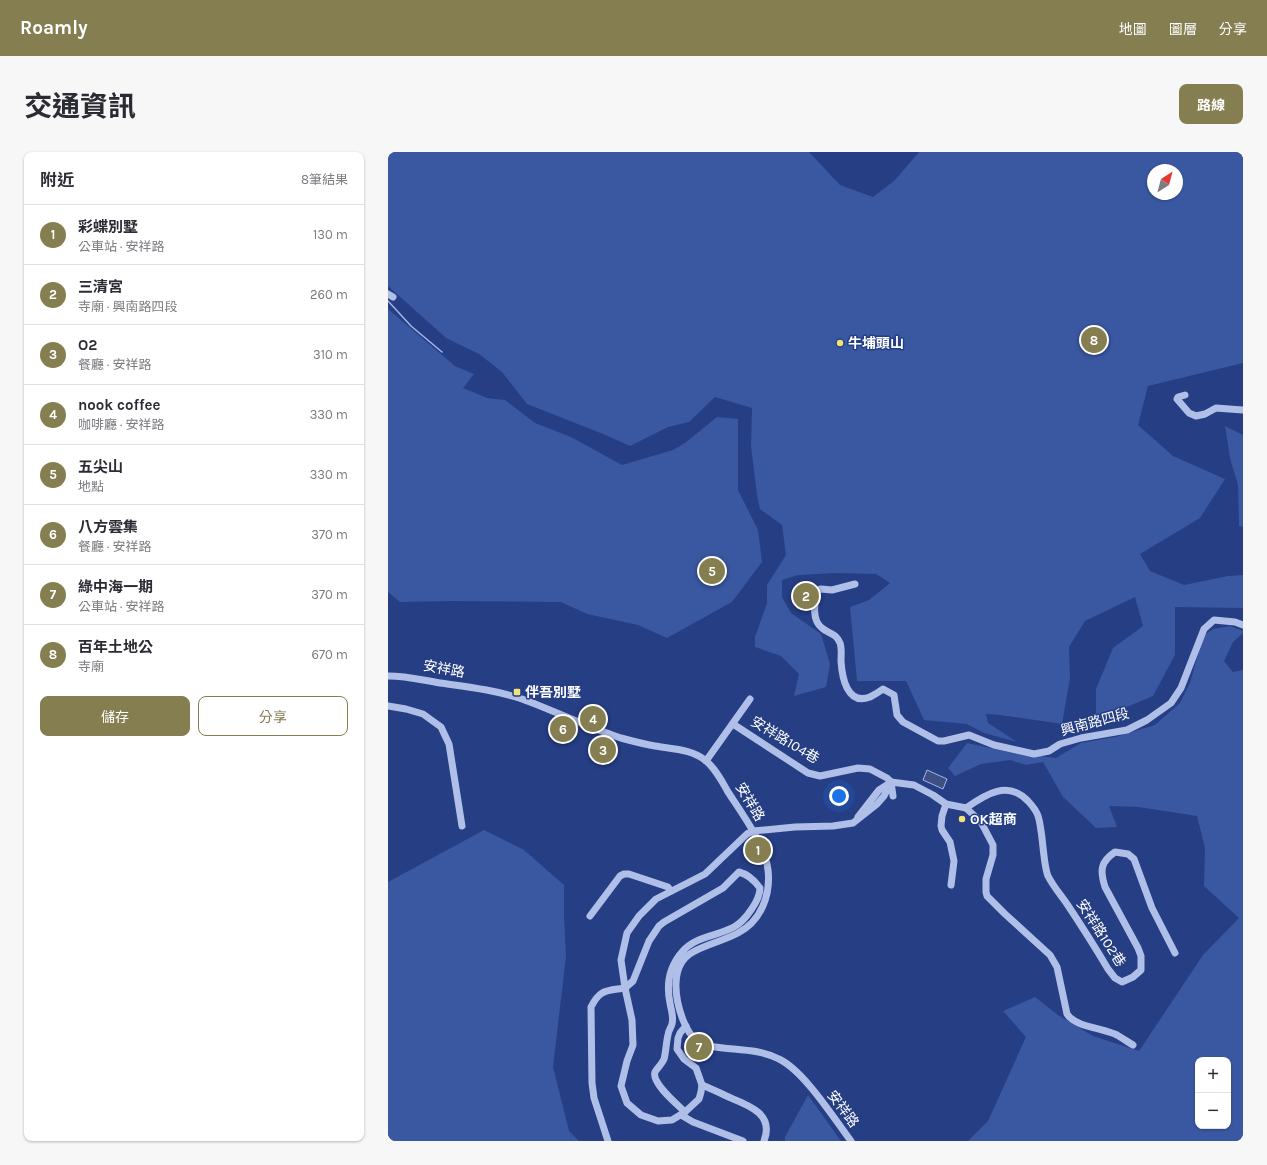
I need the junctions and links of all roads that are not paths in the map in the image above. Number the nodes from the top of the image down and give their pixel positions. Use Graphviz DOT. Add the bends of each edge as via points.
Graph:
graph roads {
  1 [pos="1185,395"];
  2 [pos="1243,410"];
  3 [pos="855,584"];
  4 [pos="1243,625"];
  5 [pos="388,676"];
  6 [pos="750,699"];
  7 [pos="388,706"];
  8 [pos="733,724"];
  9 [pos="706,760"];
  10 [pos="891,782"];
  11 [pos="893,796"];
  12 [pos="946,804"];
  13 [pos="966,808"];
  14 [pos="462,826"];
  15 [pos="753,831"];
  16 [pos="951,885"];
  17 [pos="671,892"];
  18 [pos="590,916"];
  19 [pos="1175,953"];
  20 [pos="625,988"];
  21 [pos="686,1026"];
  22 [pos="1133,1046"];
  23 [pos="702,1085"];
  24 [pos="683,1114"];
  25 [pos="608,1141"];
  26 [pos="743,1141"];
  27 [pos="764,1141"];
  28 [pos="850,1141"];
  1 -- 2 [label="street" via="1178,397 1177,400 1189,413 1196,416 1216,408"];
  3 -- 4 [label="street, 興南路四段" via="832,590 817,590 815,611 816,621 822,628 837,636 841,644 844,682 853,696 869,697 883,690 894,695 897,715 903,722 938,741 969,735 994,745 1034,754 1081,738 1127,730 1147,720 1170,703 1181,688 1204,629 1214,620"];
  5 -- 9 [label="street, 安祥路" via="412,677 492,690 595,729 652,746 688,752"];
  6 -- 8 [label="street, 安祥路104巷"];
  7 -- 14 [label="street" via="423,714 441,727 449,744"];
  8 -- 9 [label="street, 安祥路104巷"];
  8 -- 10 [label="street, 安祥路104巷" via="808,773 820,776 858,768 870,769"];
  9 -- 15 [label="street, 安祥路" via="714,768"];
  10 -- 11 [label="street"];
  10 -- 12 [label="street" via="914,786 933,794"];
  10 -- 15 [label="street" via="884,796 853,823"];
  12 -- 13 [label="street"];
  12 -- 16 [label="street" via="941,826 950,842 954,861"];
  13 -- 19 [label="street, 安祥路102巷" via="990,793 1005,789 1020,793 1037,810 1047,874 1115,978 1122,982 1133,977 1141,970 1142,964 1138,948 1102,878 1102,866 1115,852 1128,854 1134,859 1152,908"];
  13 -- 22 [label="street" via="981,822 993,845 986,892 1005,914 1050,955 1057,967 1069,1017 1083,1025 1117,1035"];
  15 -- 17 [label="street" via="705,874"];
  15 -- 21 [label="street, 安祥路" via="768,868 768,890 764,905 740,932 691,952 681,964 677,971 677,1004"];
  17 -- 18 [label="street" via="668,887 624,874"];
  17 -- 20 [label="street" via="656,899 639,916 627,934 621,960"];
  20 -- 24 [label="street" via="632,1020 633,1045 621,1086 627,1103 641,1114 658,1121 672,1120"];
  20 -- 24 [label="street" via="634,980 649,941 664,922 718,891 739,872 757,884 760,888 758,897 741,922 693,942 683,950 669,974 668,989 673,1017 664,1060 655,1073 655,1078"];
  20 -- 25 [label="street" via="603,991 591,1007 592,1083 594,1098"];
  21 -- 23 [label="street" via="678,1038 678,1049 684,1059 696,1068"];
  21 -- 28 [label="street, 安祥路" via="700,1043 761,1052 789,1064"];
  23 -- 24 [label="street" via="699,1099"];
  23 -- 27 [label="street" via="760,1113 766,1127 767,1135"];
  24 -- 26 [label="street" via="693,1122"];
}
